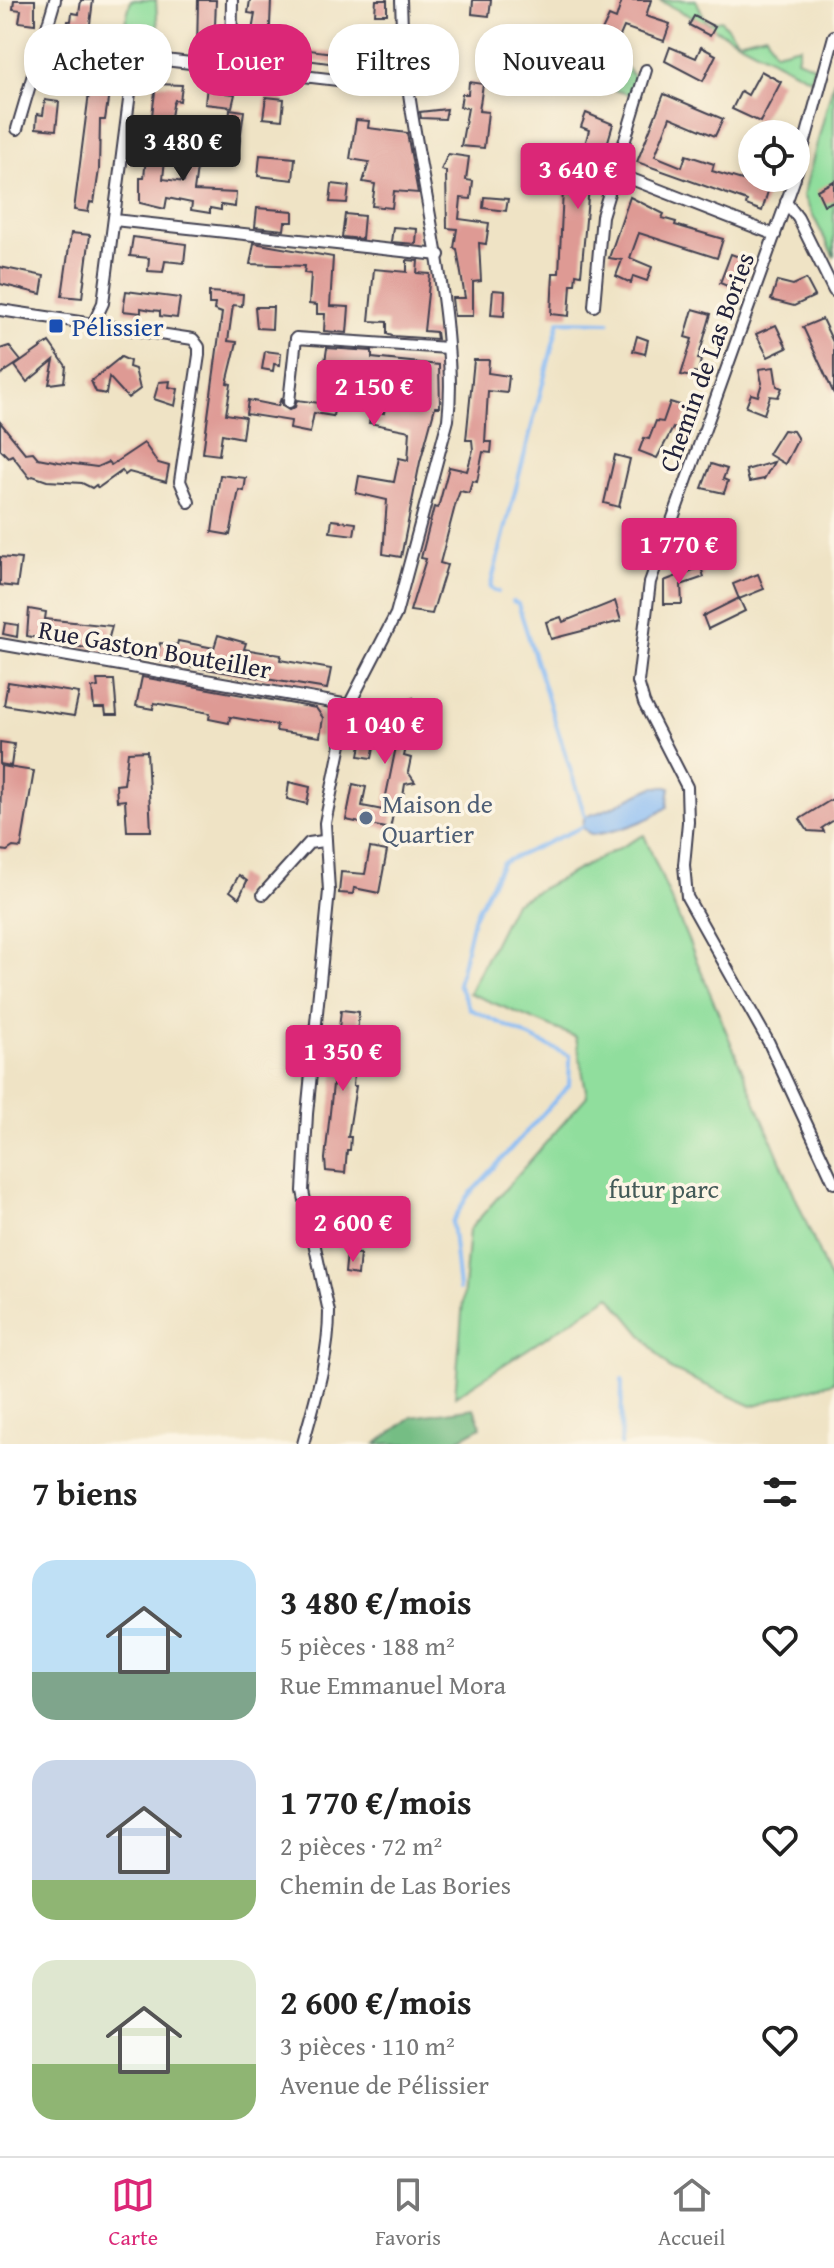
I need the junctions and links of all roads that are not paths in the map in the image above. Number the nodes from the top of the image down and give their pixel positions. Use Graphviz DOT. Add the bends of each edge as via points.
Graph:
graph roads {
  1 [pos="55,0"];
  2 [pos="232,0"];
  3 [pos="401,0"];
  4 [pos="232,24"];
  5 [pos="403,24"];
  6 [pos="834,36"];
  7 [pos="188,62"];
  8 [pos="646,70"];
  9 [pos="411,96"];
  10 [pos="810,122"];
  11 [pos="17,129"];
  12 [pos="616,173"];
  13 [pos="789,192"];
  14 [pos="786,202"];
  15 [pos="114,220"];
  16 [pos="775,235"];
  17 [pos="439,255"];
  18 [pos="834,291"];
  19 [pos="594,306"];
  20 [pos="0,310"];
  21 [pos="94,322"];
  22 [pos="448,348"];
  23 [pos="289,402"];
  24 [pos="189,502"];
  25 [pos="0,644"];
  26 [pos="349,705"];
  27 [pos="323,841"];
  28 [pos="263,894"];
  29 [pos="834,1183"];
  30 [pos="303,1444"];
  1 -- 11 [label="street"];
  2 -- 4 [label="street"];
  3 -- 5 [label="street"];
  6 -- 10 [label="street, Chemin de Las Bories"];
  7 -- 15 [label="street" via="156,59 132,77"];
  8 -- 12 [label="street"];
  9 -- 17 [label="street"];
  12 -- 16 [label="street"];
  12 -- 19 [label="street" via="602,216"];
  13 -- 14 [label="street, Chemin de Las Bories"];
  14 -- 16 [label="street, Chemin de Las Bories"];
  14 -- 18 [label="street"];
  15 -- 17 [label="street"];
  15 -- 21 [label="street" via="103,303"];
  16 -- 29 [label="street, Chemin de Las Bories" via="650,582 638,682 687,787 687,897 751,1007"];
  17 -- 22 [label="street"];
  20 -- 21 [label="street"];
  21 -- 24 [label="street" via="185,336 199,347 180,481"];
  22 -- 23 [label="street" via="296,338"];
  22 -- 26 [label="street" via="448,420 396,614"];
  25 -- 26 [label="street, Rue Gaston Bouteiller"];
  26 -- 27 [label="street"];
  27 -- 28 [label="street" via="309,843"];
  27 -- 30 [label="street" via="329,891 303,1191 329,1331"];
}
